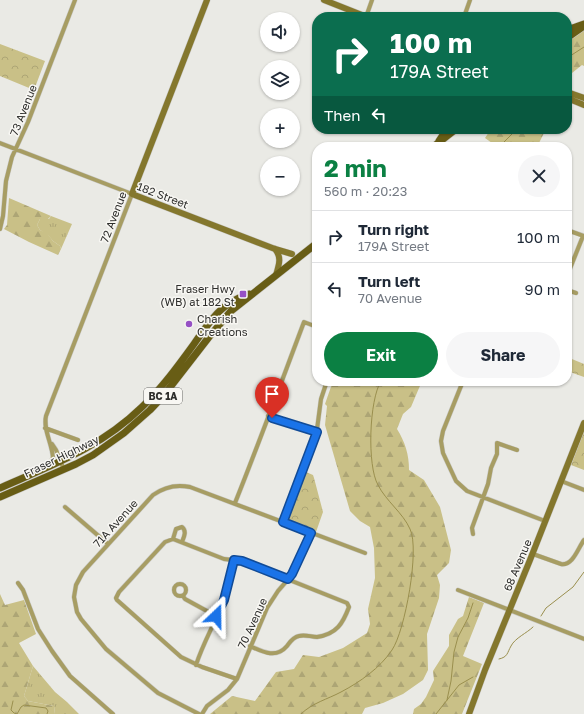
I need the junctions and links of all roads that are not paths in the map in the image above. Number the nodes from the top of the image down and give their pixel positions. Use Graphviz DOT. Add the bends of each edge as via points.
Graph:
graph roads {
  1 [pos="75,0"];
  2 [pos="207,0"];
  3 [pos="324,0"];
  4 [pos="372,0"];
  5 [pos="470,0"];
  6 [pos="354,12"];
  7 [pos="368,12"];
  8 [pos="466,12"];
  9 [pos="584,25"];
  10 [pos="572,29"];
  11 [pos="572,34"];
  12 [pos="572,94"];
  13 [pos="584,98"];
  14 [pos="572,100"];
  15 [pos="584,105"];
  16 [pos="450,134"];
  17 [pos="440,142"];
  18 [pos="0,143"];
  19 [pos="16,149"];
  20 [pos="132,194"];
  21 [pos="0,229"];
  22 [pos="572,232"];
  23 [pos="584,236"];
  24 [pos="312,248"];
  25 [pos="275,249"];
  26 [pos="292,254"];
  27 [pos="572,264"];
  28 [pos="276,275"];
  29 [pos="258,289"];
  30 [pos="572,292"];
  31 [pos="576,293"];
  32 [pos="312,325"];
  33 [pos="325,386"];
  34 [pos="461,386"];
  35 [pos="268,416"];
  36 [pos="584,423"];
  37 [pos="45,428"];
  38 [pos="317,432"];
  39 [pos="78,440"];
  40 [pos="51,442"];
  41 [pos="517,450"];
  42 [pos="60,462"];
  43 [pos="43,469"];
  44 [pos="64,470"];
  45 [pos="561,481"];
  46 [pos="0,488"];
  47 [pos="584,490"];
  48 [pos="0,497"];
  49 [pos="483,497"];
  50 [pos="235,503"];
  51 [pos="65,507"];
  52 [pos="545,521"];
  53 [pos="283,522"];
  54 [pos="311,533"];
  55 [pos="473,534"];
  56 [pos="173,538"];
  57 [pos="584,540"];
  58 [pos="182,542"];
  59 [pos="108,544"];
  60 [pos="365,553"];
  61 [pos="533,554"];
  62 [pos="234,560"];
  63 [pos="288,579"];
  64 [pos="18,583"];
  65 [pos="458,590"];
  66 [pos="183,596"];
  67 [pos="509,610"];
  68 [pos="216,616"];
  69 [pos="584,639"];
  70 [pos="250,646"];
  71 [pos="196,665"];
  72 [pos="237,679"];
  73 [pos="113,714"];
  74 [pos="199,714"];
  75 [pos="202,714"];
  76 [pos="469,714"];
  1 -- 19 [label="street, 73 Avenue"];
  2 -- 20 [label="street, 72 Avenue"];
  3 -- 6 [label="street"];
  4 -- 7 [label="street"];
  5 -- 8 [label="street"];
  9 -- 10 [label="main road"];
  9 -- 11 [label="main road"];
  12 -- 13 [label="street"];
  14 -- 15 [label="street"];
  16 -- 17 [label="main road"];
  18 -- 19 [label="street, 182 Street"];
  19 -- 20 [label="street, 182 Street"];
  19 -- 21 [label="street, 73 Avenue" via="7,176"];
  20 -- 25 [label="street, 182 Street"];
  20 -- 37 [label="street, 72 Avenue" via="46,416"];
  22 -- 23 [label="street"];
  23 -- 27 [label="street"];
  24 -- 28 [label="main road, Fraser Highway / BC 1A"];
  25 -- 26 [label="street, 182 Street"];
  25 -- 28 [label="street" via="280,256"];
  28 -- 29 [label="main road, Fraser Highway / BC 1A"];
  29 -- 42 [label="main road, Fraser Highway / BC 1A" via="229,303 215,317 155,394 132,416 96,443"];
  29 -- 44 [label="main road, Fraser Highway / BC 1A" via="222,321 164,396 139,421 112,443"];
  30 -- 31 [label="street"];
  32 -- 35 [label="street" via="304,322"];
  33 -- 38 [label="street"];
  34 -- 49 [label="street" via="441,436 441,446 459,485"];
  35 -- 38 [label="street"];
  35 -- 50 [label="street" via="260,443"];
  36 -- 45 [label="street, 68 Avenue"];
  37 -- 39 [label="street"];
  37 -- 40 [label="street"];
  38 -- 53 [label="street"];
  40 -- 42 [label="street"];
  40 -- 43 [label="street" via="53,458"];
  41 -- 49 [label="street" via="497,443 497,454"];
  42 -- 43 [label="main road, Fraser Highway / BC 1A"];
  42 -- 44 [label="street"];
  43 -- 46 [label="main road, Fraser Highway / BC 1A"];
  44 -- 48 [label="main road, Fraser Highway / BC 1A"];
  45 -- 47 [label="street"];
  45 -- 52 [label="street, 68 Avenue"];
  49 -- 52 [label="street"];
  49 -- 55 [label="street" via="472,528"];
  50 -- 53 [label="street, 71A Avenue"];
  50 -- 59 [label="street, 71A Avenue" via="190,487 166,487 153,495"];
  51 -- 59 [label="street"];
  52 -- 61 [label="street, 68 Avenue"];
  53 -- 54 [label="street, 71A Avenue"];
  54 -- 60 [label="street, 71A Avenue"];
  54 -- 63 [label="street, 70 Avenue"];
  56 -- 58 [label="street"];
  56 -- 58 [label="street" via="176,529 182,527 185,532"];
  56 -- 71 [label="street" via="165,542 116,598 174,652"];
  57 -- 61 [label="street" via="565,565"];
  58 -- 62 [label="street" via="224,559"];
  59 -- 74 [label="street, 71A Avenue" via="78,578 74,590 75,605 81,618 106,649 158,693"];
  61 -- 67 [label="street, 68 Avenue"];
  62 -- 63 [label="street"];
  62 -- 68 [label="street" via="224,600"];
  63 -- 70 [label="street, 70 Avenue" via="267,608"];
  63 -- 70 [label="street" via="347,603 349,607 342,624 336,630 317,637 295,637 277,654"];
  64 -- 73 [label="street" via="38,629 55,656 74,679"];
  65 -- 67 [label="street"];
  66 -- 68 [label="street"];
  67 -- 69 [label="street"];
  67 -- 76 [label="street, 68 Avenue"];
  68 -- 71 [label="street"];
  70 -- 72 [label="street, 70 Avenue"];
  71 -- 72 [label="street"];
  72 -- 75 [label="street, 70 Avenue" via="228,690 207,706"];
}
